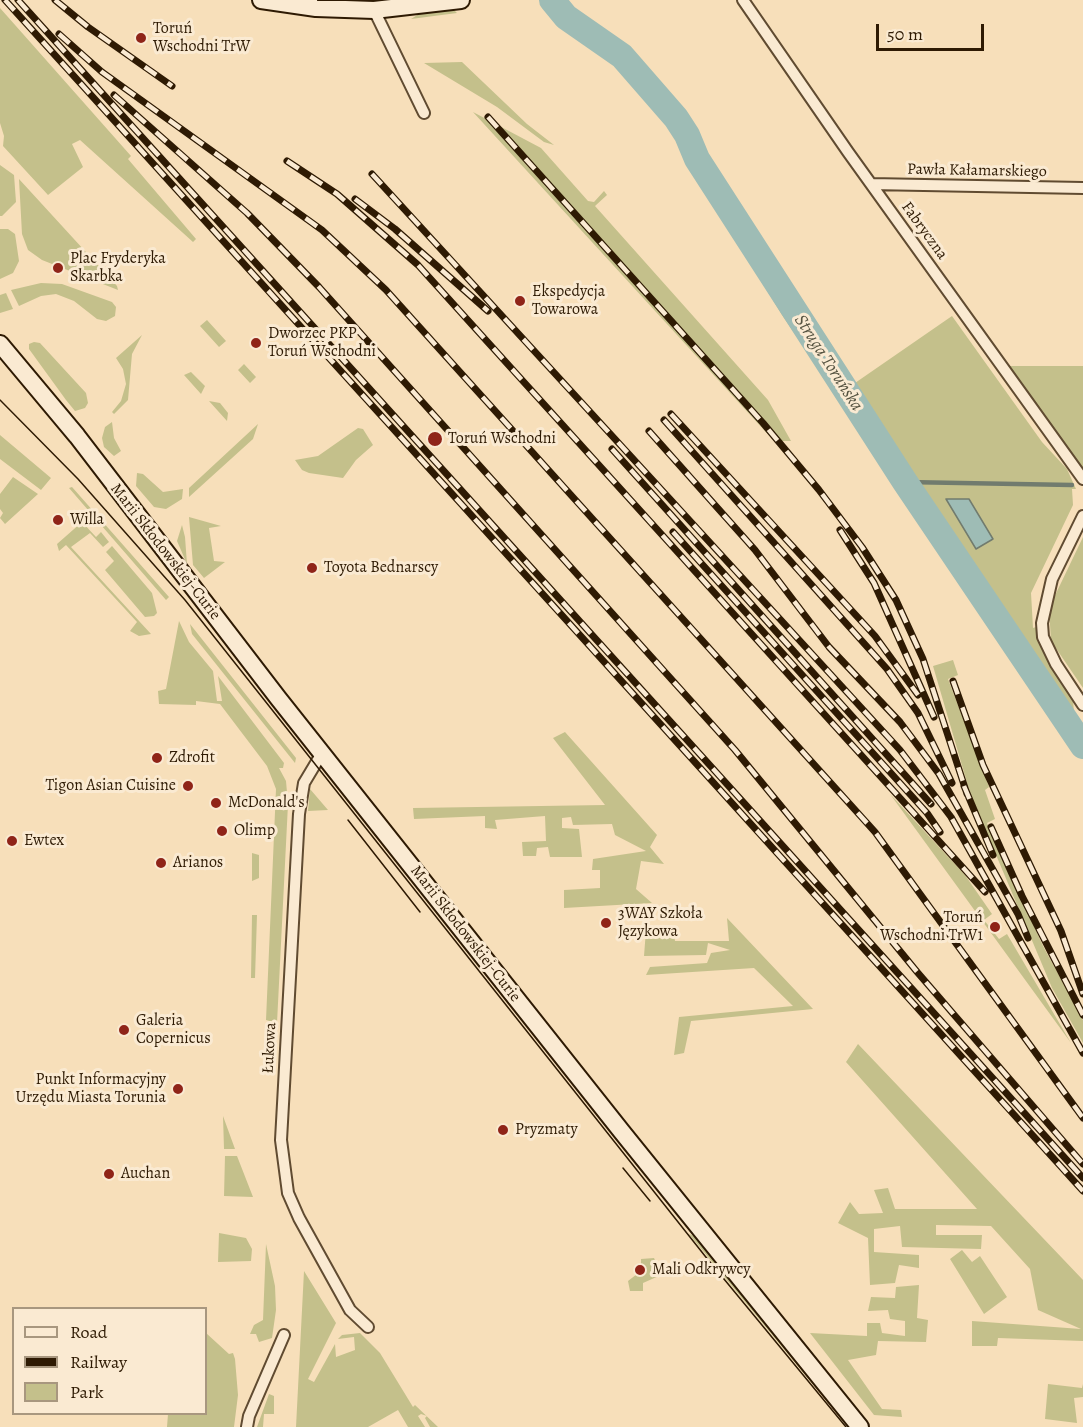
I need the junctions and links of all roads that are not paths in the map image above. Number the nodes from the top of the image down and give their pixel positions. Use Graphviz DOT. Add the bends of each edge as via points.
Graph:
graph roads {
  1 [pos="261,0"];
  2 [pos="461,0"];
  3 [pos="742,0"];
  4 [pos="374,10"];
  5 [pos="424,113"];
  6 [pos="871,184"];
  7 [pos="1083,188"];
  8 [pos="0,344"];
  9 [pos="5,354"];
  10 [pos="1083,479"];
  11 [pos="1083,516"];
  12 [pos="1083,705"];
  13 [pos="322,753"];
  14 [pos="368,1327"];
  15 [pos="284,1335"];
  16 [pos="248,1427"];
  17 [pos="860,1427"];
  1 -- 4 [label="street" via="316,8"];
  2 -- 4 [label="street"];
  3 -- 6 [label="street, Fabryczna"];
  4 -- 5 [label="street"];
  6 -- 7 [label="street, Pawła Kałamarskiego"];
  6 -- 10 [label="street, Fabryczna"];
  8 -- 9 [label="street"];
  9 -- 13 [label="street, Marii Skłodowskiej-Curie" via="77,436"];
  11 -- 12 [label="street" via="1052,579 1042,623 1043,637 1056,664"];
  13 -- 14 [label="street, Łukowa" via="304,783 299,814 281,1140 288,1193 299,1218 350,1310"];
  13 -- 17 [label="street, Marii Skłodowskiej-Curie"];
  15 -- 16 [label="street" via="249,1416"];
}
